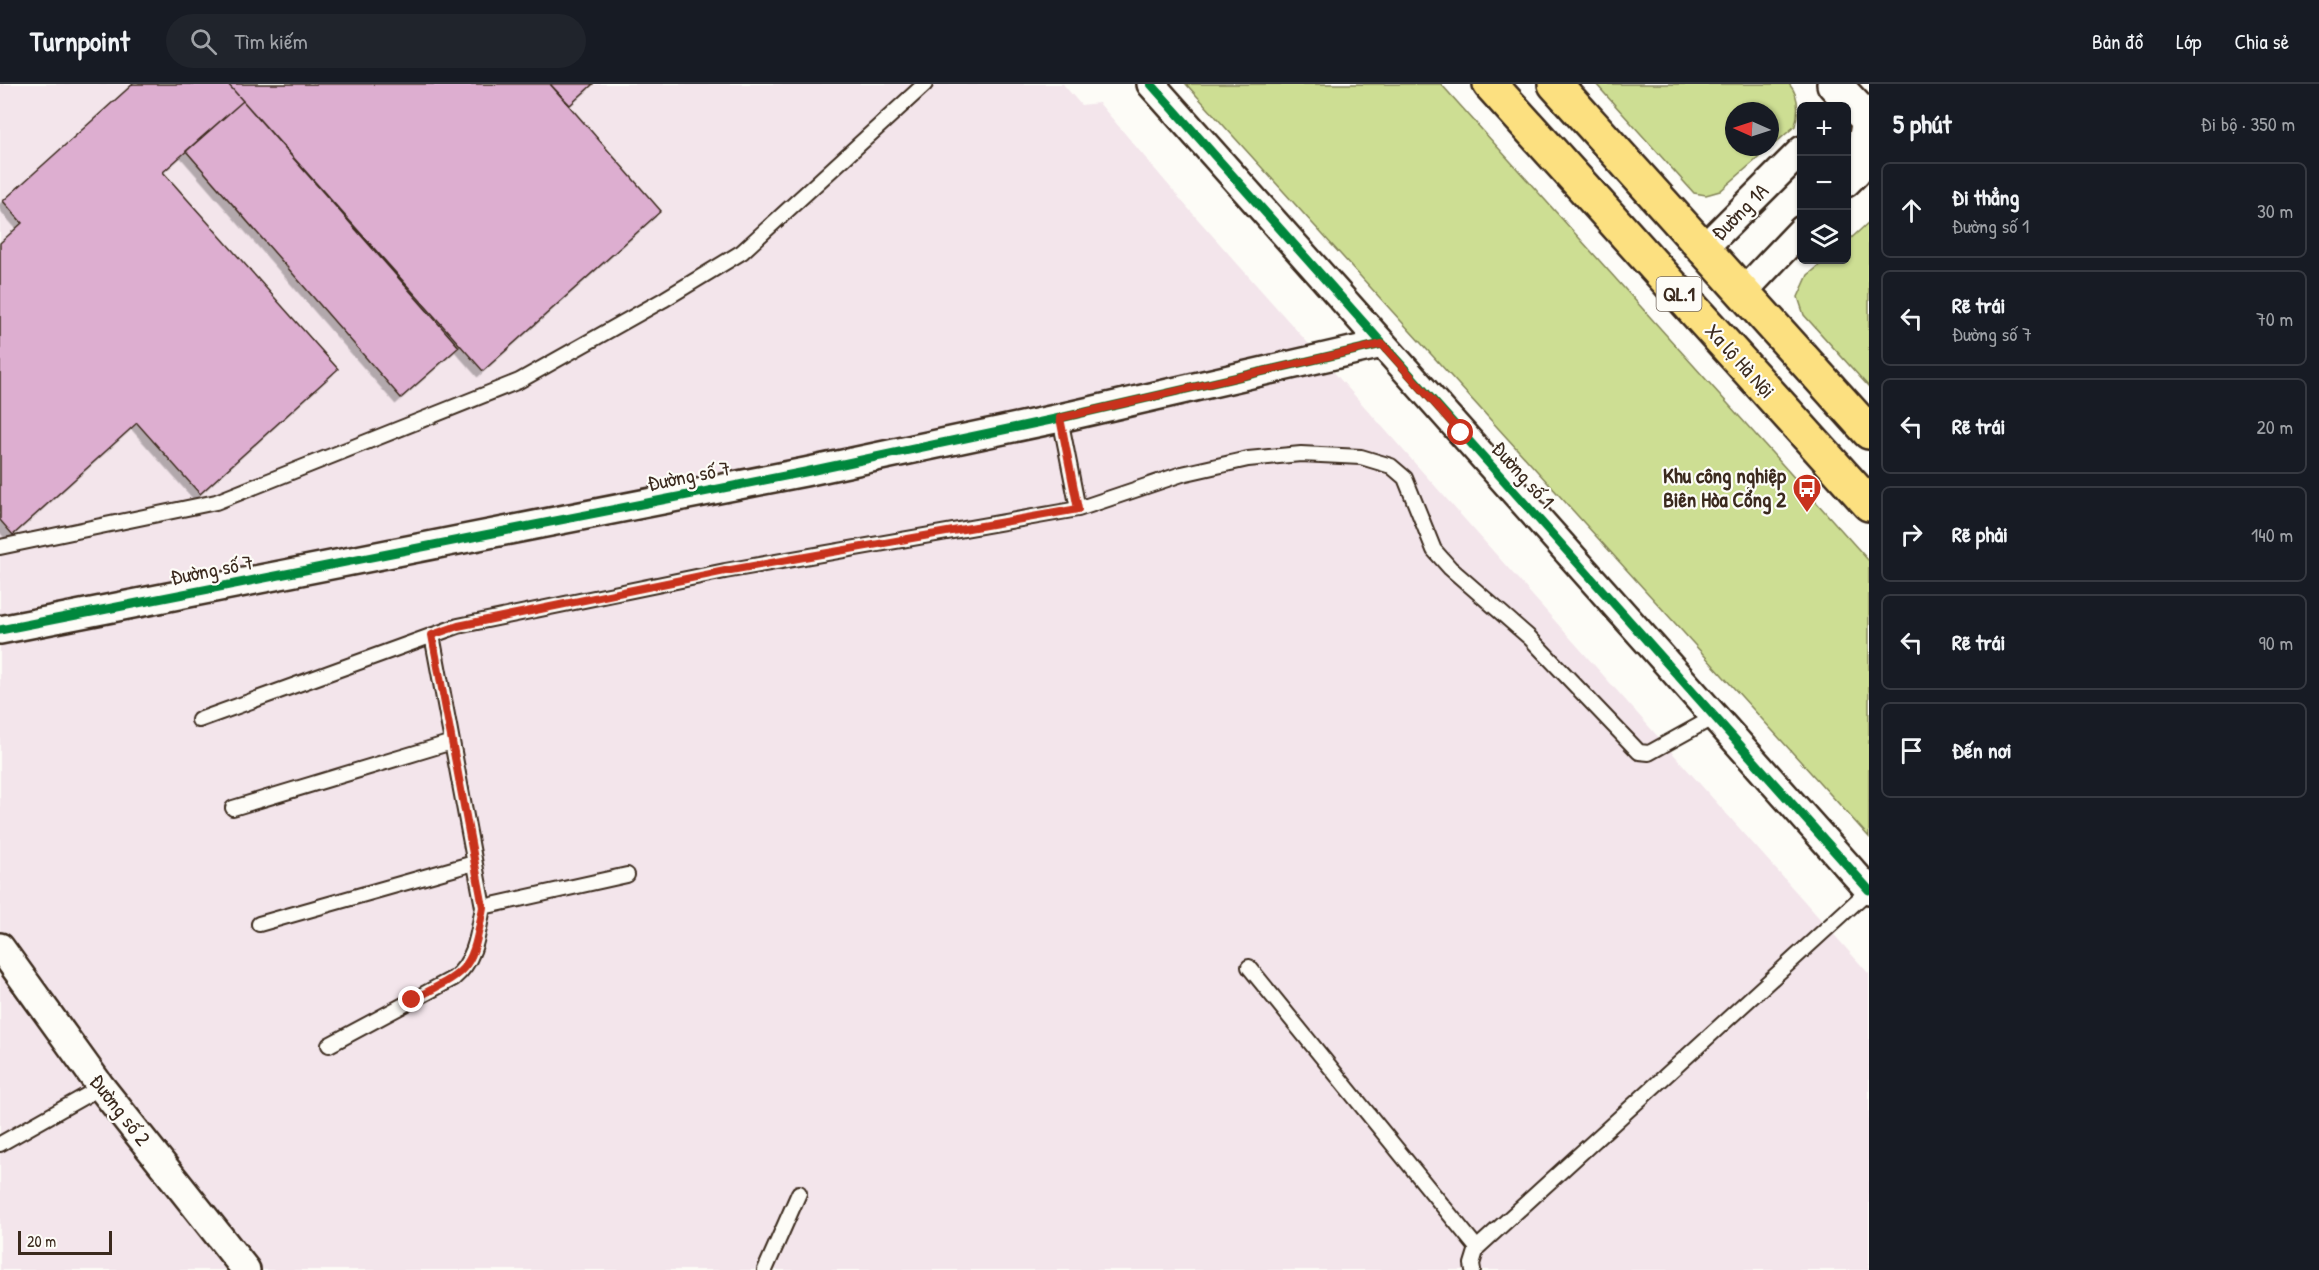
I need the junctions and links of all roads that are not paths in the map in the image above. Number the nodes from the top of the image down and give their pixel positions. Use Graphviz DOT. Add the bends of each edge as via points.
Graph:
graph roads {
  1 [pos="925,84"];
  2 [pos="1151,84"];
  3 [pos="1490,84"];
  4 [pos="1554,84"];
  5 [pos="1834,84"];
  6 [pos="1863,120"];
  7 [pos="1797,155"];
  8 [pos="1851,178"];
  9 [pos="1797,235"];
  10 [pos="1704,248"];
  11 [pos="1743,292"];
  12 [pos="1382,344"];
  13 [pos="1060,418"];
  14 [pos="1869,432"];
  15 [pos="1869,504"];
  16 [pos="1078,509"];
  17 [pos="0,547"];
  18 [pos="0,630"];
  19 [pos="432,635"];
  20 [pos="1714,717"];
  21 [pos="200,720"];
  22 [pos="452,742"];
  23 [pos="233,807"];
  24 [pos="474,863"];
  25 [pos="627,875"];
  26 [pos="1869,890"];
  27 [pos="483,907"];
  28 [pos="259,924"];
  29 [pos="4,961"];
  30 [pos="1249,967"];
  31 [pos="329,1045"];
  32 [pos="101,1087"];
  33 [pos="0,1144"];
  34 [pos="799,1193"];
  35 [pos="1477,1248"];
  36 [pos="246,1270"];
  37 [pos="765,1270"];
  38 [pos="1473,1270"];
  1 -- 17 [label="lane" via="741,252 519,381 216,502"];
  2 -- 12 [label="street, Đường số 1"];
  3 -- 15 [label="highway, Xa lộ Hà Nội / QL.1"];
  4 -- 10 [label="highway, QL.1"];
  5 -- 6 [label="street"];
  6 -- 8 [label="street" via="1857,172"];
  7 -- 10 [label="street, Đường 1A"];
  9 -- 11 [label="street"];
  10 -- 11 [label="highway, QL.1"];
  11 -- 14 [label="highway, QL.1"];
  12 -- 13 [label="street, Đường số 7"];
  12 -- 20 [label="street, Đường số 1"];
  13 -- 16 [label="lane"];
  13 -- 18 [label="street, Đường số 7"];
  16 -- 19 [label="lane" via="725,571 458,626"];
  16 -- 20 [label="lane" via="1182,474 1248,459 1311,454 1361,457 1391,466 1405,478 1434,550 1530,638 1638,752 1649,753"];
  19 -- 21 [label="lane"];
  19 -- 22 [label="lane"];
  20 -- 26 [label="street, Đường số 1"];
  22 -- 23 [label="lane"];
  22 -- 24 [label="lane"];
  24 -- 27 [label="lane"];
  24 -- 28 [label="lane"];
  25 -- 27 [label="lane"];
  26 -- 35 [label="lane"];
  27 -- 31 [label="lane" via="477,944 464,970"];
  29 -- 32 [label="street, Đường số 2"];
  30 -- 35 [label="lane"];
  32 -- 33 [label="lane"];
  32 -- 36 [label="street, Đường số 2"];
  34 -- 37 [label="lane"];
  35 -- 38 [label="lane"];
}
